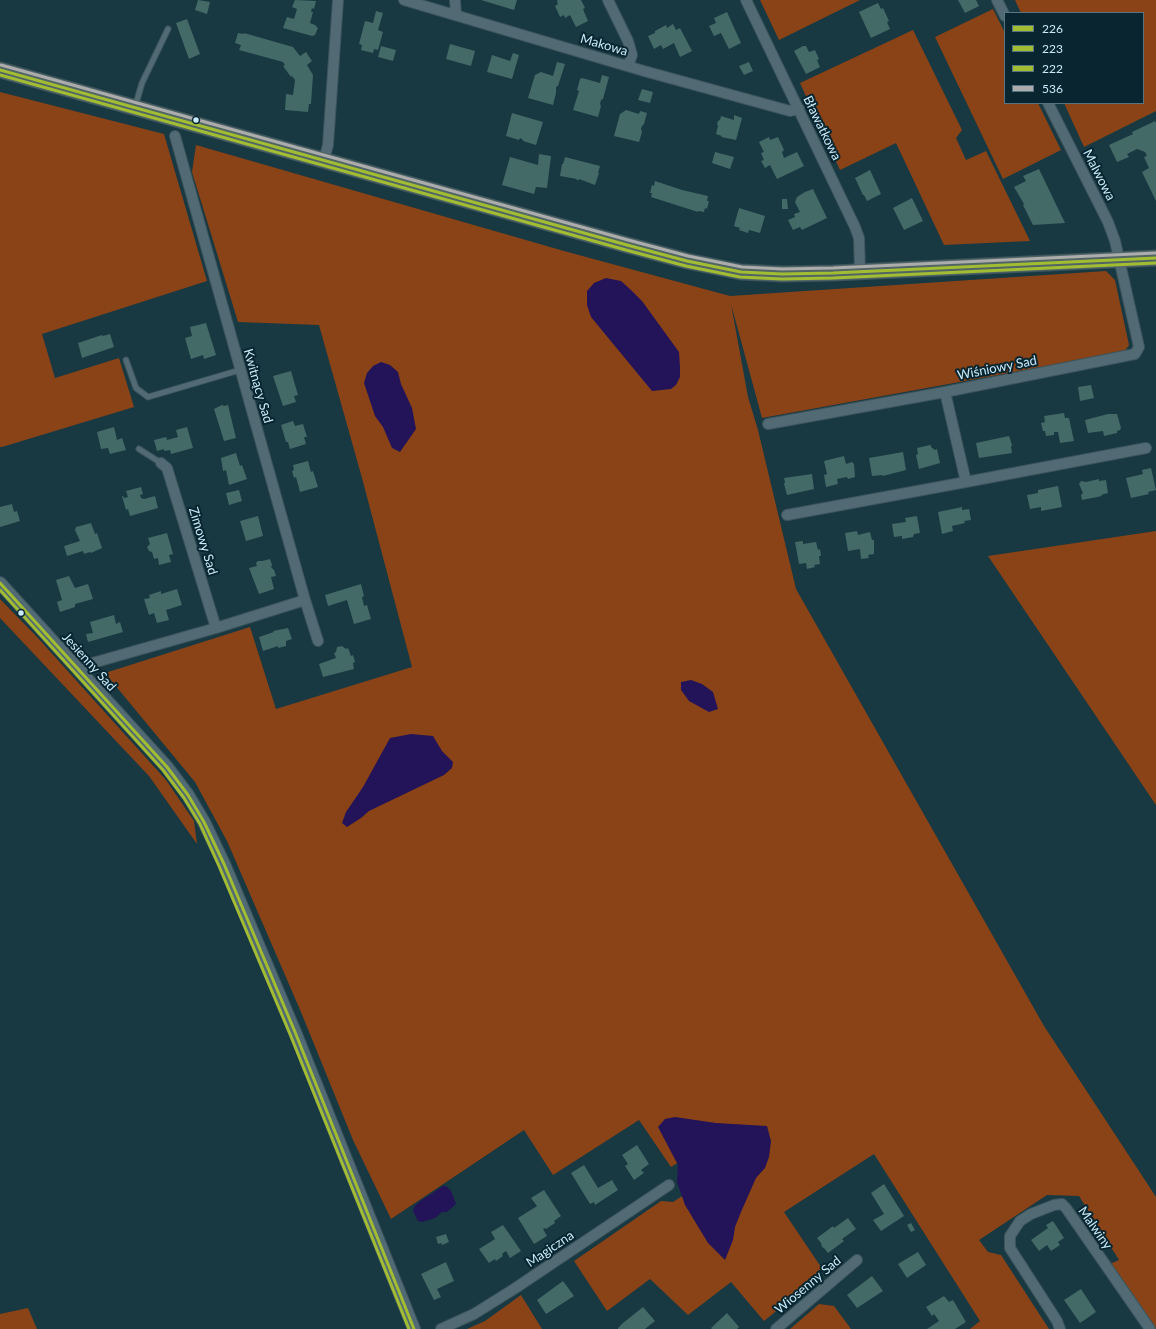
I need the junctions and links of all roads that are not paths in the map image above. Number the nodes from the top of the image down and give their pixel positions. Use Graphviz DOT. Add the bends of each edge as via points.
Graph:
graph roads {
  1 [pos="338,0"];
  2 [pos="404,0"];
  3 [pos="455,0"];
  4 [pos="608,0"];
  5 [pos="746,0"];
  6 [pos="997,0"];
  7 [pos="1004,14"];
  8 [pos="456,15"];
  9 [pos="168,29"];
  10 [pos="628,66"];
  11 [pos="0,70"];
  12 [pos="1049,104"];
  13 [pos="135,108"];
  14 [pos="799,109"];
  15 [pos="175,136"];
  16 [pos="324,160"];
  17 [pos="1156,258"];
  18 [pos="1120,260"];
  19 [pos="860,272"];
  20 [pos="126,360"];
  21 [pos="240,370"];
  22 [pos="945,392"];
  23 [pos="768,424"];
  24 [pos="1146,448"];
  25 [pos="139,449"];
  26 [pos="161,464"];
  27 [pos="966,482"];
  28 [pos="787,515"];
  29 [pos="0,583"];
  30 [pos="305,600"];
  31 [pos="216,628"];
  32 [pos="318,641"];
  33 [pos="80,672"];
  34 [pos="670,1185"];
  35 [pos="857,1260"];
  36 [pos="414,1329"];
  37 [pos="440,1329"];
  38 [pos="776,1329"];
  39 [pos="1060,1329"];
  40 [pos="1150,1329"];
  1 -- 16 [label="street" via="328,144"];
  2 -- 8 [label="street, Makowa"];
  3 -- 8 [label="street"];
  4 -- 10 [label="street" via="628,40 632,55"];
  5 -- 14 [label="street, Bławatkowa"];
  6 -- 7 [label="street"];
  8 -- 10 [label="street, Makowa"];
  9 -- 13 [label="lane" via="142,83"];
  10 -- 14 [label="street, Makowa" via="790,111"];
  11 -- 13 [label="main road"];
  12 -- 18 [label="street, Malwowa" via="1108,222"];
  13 -- 16 [label="main road"];
  14 -- 19 [label="street, Bławatkowa" via="855,227 859,238"];
  15 -- 21 [label="street, Kwitnący Sad"];
  16 -- 19 [label="main road" via="713,267 766,274"];
  17 -- 18 [label="main road"];
  18 -- 19 [label="main road"];
  18 -- 22 [label="street, Wiśniowy Sad" via="1139,347 1135,354"];
  20 -- 21 [label="lane" via="136,388 148,397"];
  21 -- 30 [label="street, Kwitnący Sad"];
  22 -- 23 [label="street, Wiśniowy Sad"];
  22 -- 27 [label="street"];
  24 -- 27 [label="street"];
  25 -- 26 [label="lane"];
  26 -- 31 [label="street, Zimowy Sad" via="167,468"];
  27 -- 28 [label="street"];
  29 -- 33 [label="street, Jesienny Sad"];
  30 -- 31 [label="street"];
  30 -- 32 [label="street, Kwitnący Sad"];
  31 -- 33 [label="street" via="89,664"];
  33 -- 36 [label="street, Jesienny Sad" via="176,778 204,822 295,1032"];
  34 -- 37 [label="street, Magiczna" via="514,1289 474,1314"];
  35 -- 38 [label="street, Wiosenny Sad"];
  39 -- 40 [label="street, Malwiny" via="1010,1248 1010,1236 1020,1221 1054,1204 1062,1204 1066,1208"];
}
